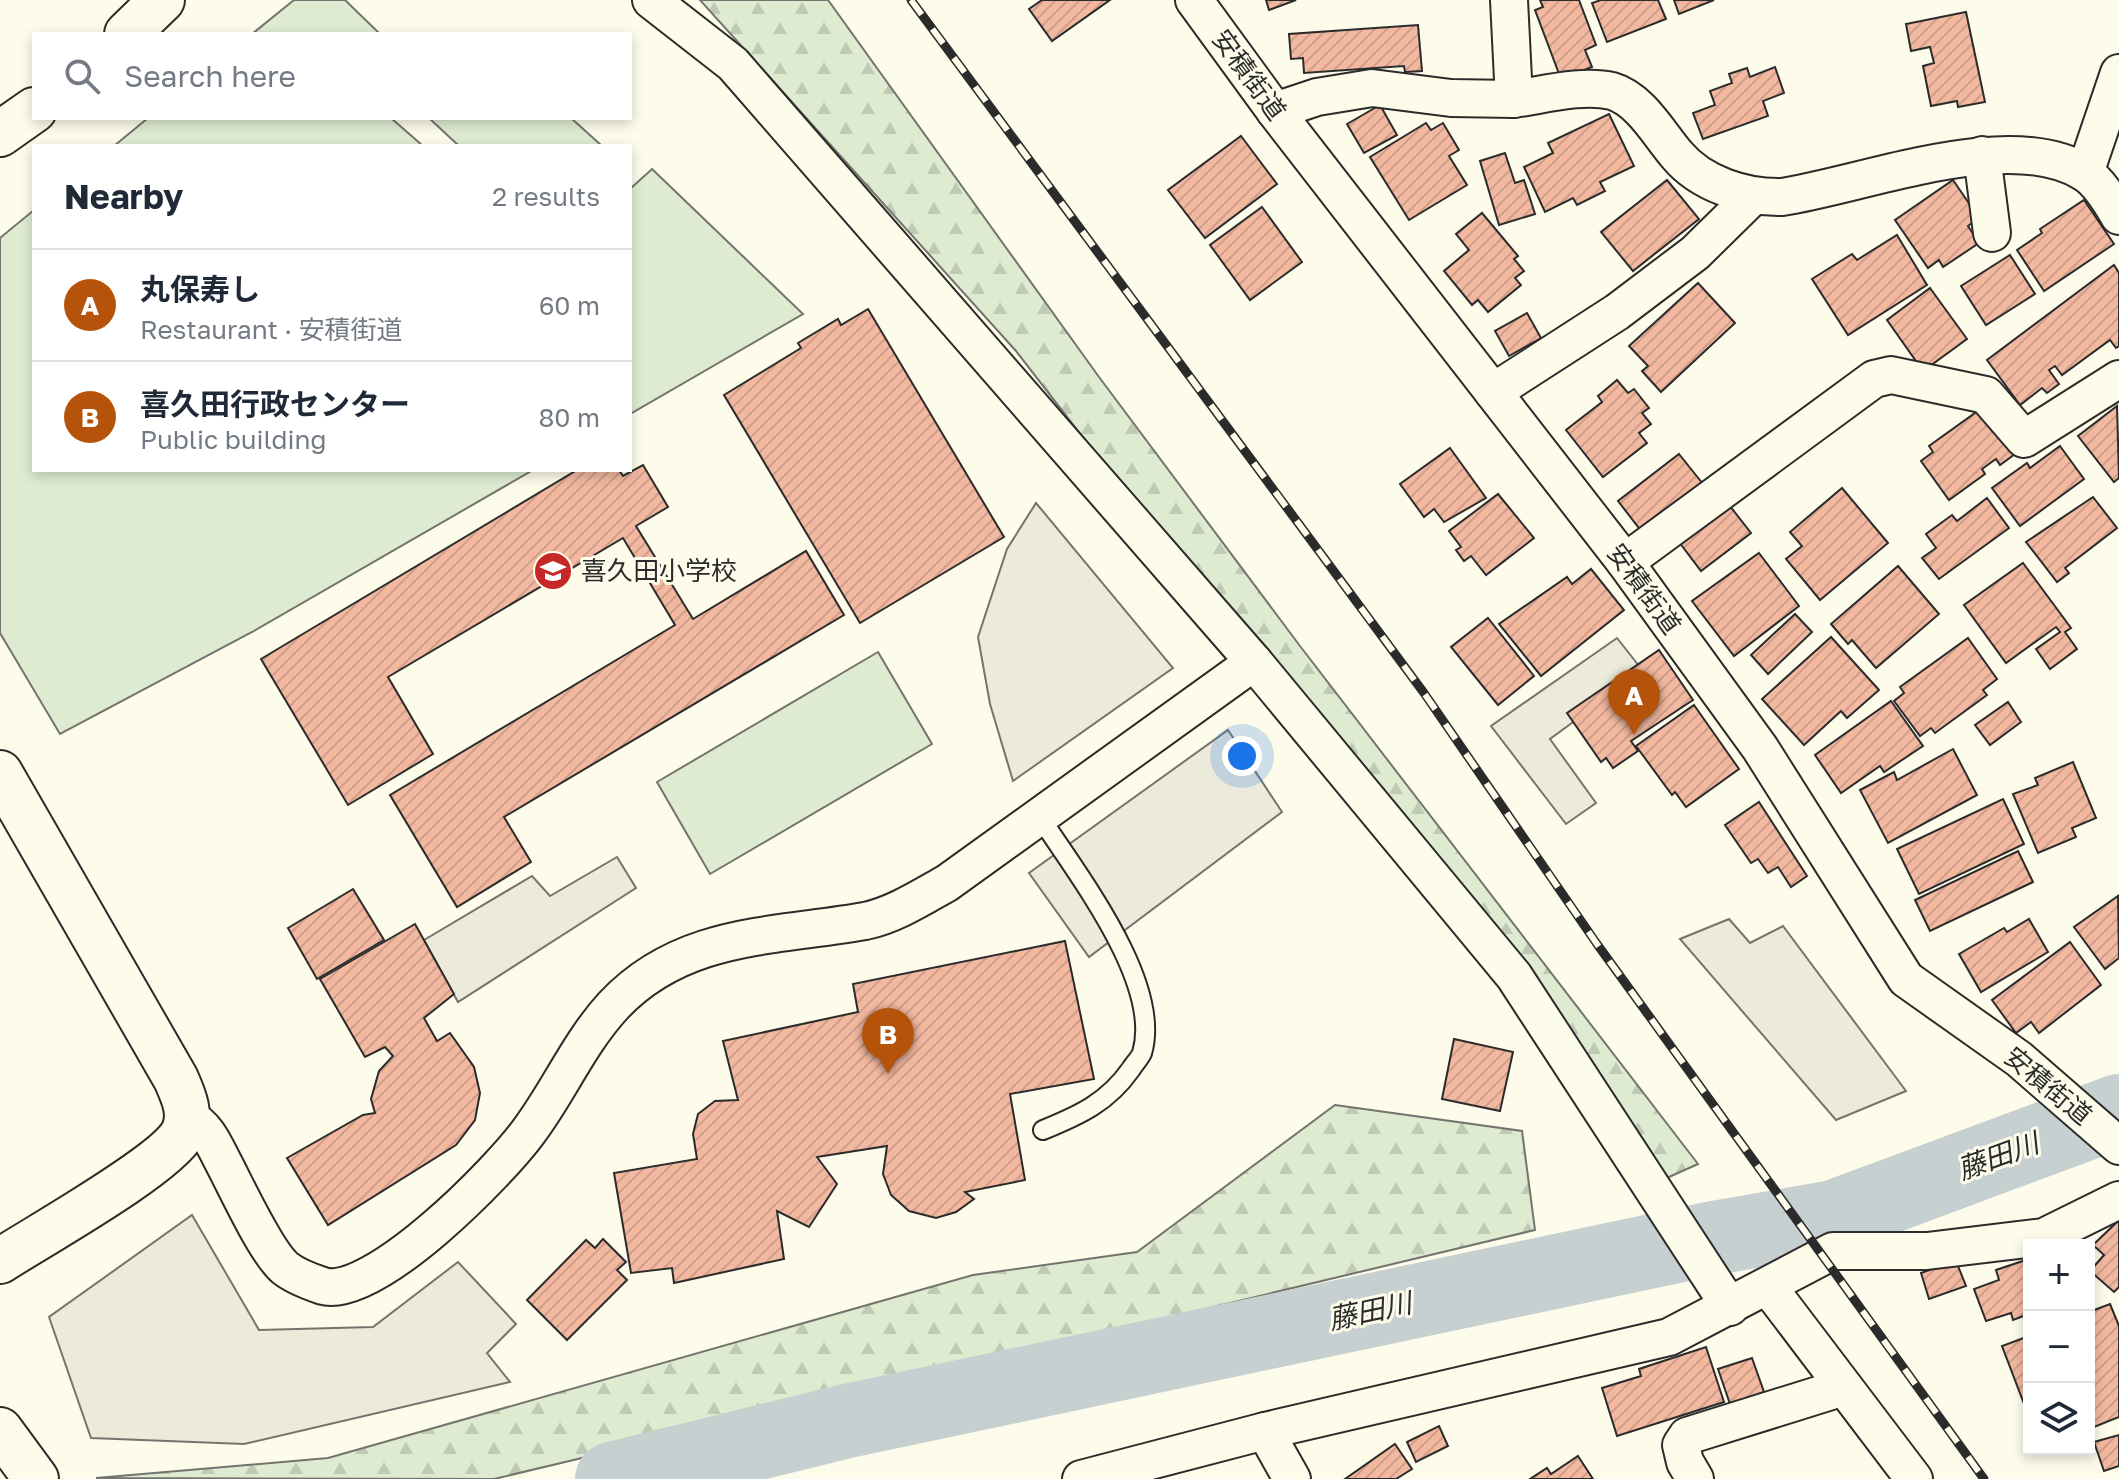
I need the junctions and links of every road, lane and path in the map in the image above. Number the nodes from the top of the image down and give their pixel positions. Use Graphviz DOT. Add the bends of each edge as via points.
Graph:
graph roads {
  1 [pos="162,0"];
  2 [pos="651,0"];
  3 [pos="1194,0"];
  4 [pos="1509,0"];
  5 [pos="129,32"];
  6 [pos="2119,73"];
  7 [pos="1514,99"];
  8 [pos="32,111"];
  9 [pos="1275,111"];
  10 [pos="0,134"];
  11 [pos="1982,155"];
  12 [pos="2085,173"];
  13 [pos="1753,196"];
  14 [pos="2119,216"];
  15 [pos="1992,233"];
  16 [pos="2119,379"];
  17 [pos="1493,392"];
  18 [pos="1625,562"];
  19 [pos="1254,662"];
  20 [pos="0,773"];
  21 [pos="1040,817"];
  22 [pos="188,1117"];
  23 [pos="1043,1130"];
  24 [pos="2119,1146"];
  25 [pos="2119,1200"];
  26 [pos="0,1261"];
  27 [pos="1769,1288"];
  28 [pos="1730,1307"];
  29 [pos="1844,1387"];
  30 [pos="1265,1431"];
  31 [pos="1081,1479"];
  32 [pos="1292,1479"];
  33 [pos="1695,1479"];
  34 [pos="1914,1479"];
  1 -- 5 [label="street"];
  2 -- 19 [label="street" via="733,64"];
  3 -- 9 [label="street, 安積街道"];
  4 -- 7 [label="street"];
  6 -- 12 [label="street"];
  7 -- 9 [label="street" via="1372,88"];
  7 -- 13 [label="street" via="1613,92 1635,106 1689,166 1722,187"];
  8 -- 10 [label="street"];
  9 -- 17 [label="street, 安積街道"];
  11 -- 12 [label="street" via="2028,153"];
  11 -- 13 [label="street" via="1823,190"];
  11 -- 15 [label="street"];
  12 -- 14 [label="street"];
  13 -- 17 [label="street" via="1695,253"];
  16 -- 18 [label="street" via="2024,439 1986,395 1891,375 1874,379"];
  17 -- 18 [label="street, 安積街道"];
  18 -- 24 [label="street, 安積街道" via="1760,748 1906,979 2019,1059"];
  19 -- 21 [label="street"];
  19 -- 28 [label="street" via="1514,976"];
  20 -- 22 [label="street" via="176,1079"];
  21 -- 22 [label="street" via="947,883 888,914 733,938 684,956 650,976 615,1004 590,1035 515,1150 406,1254 345,1288 326,1287 284,1267 210,1137"];
  21 -- 23 [label="lane" via="1106,920 1143,1002 1142,1054 1116,1091 1085,1113"];
  22 -- 26 [label="street" via="177,1141 150,1164"];
  25 -- 27 [label="street" via="2044,1237 1927,1251 1833,1251"];
  27 -- 28 [label="street"];
  27 -- 29 [label="street"];
  28 -- 30 [label="street" via="1669,1337"];
  29 -- 33 [label="street" via="1687,1436 1681,1445"];
  29 -- 34 [label="street"];
  30 -- 31 [label="street"];
  30 -- 32 [label="street"];
}
